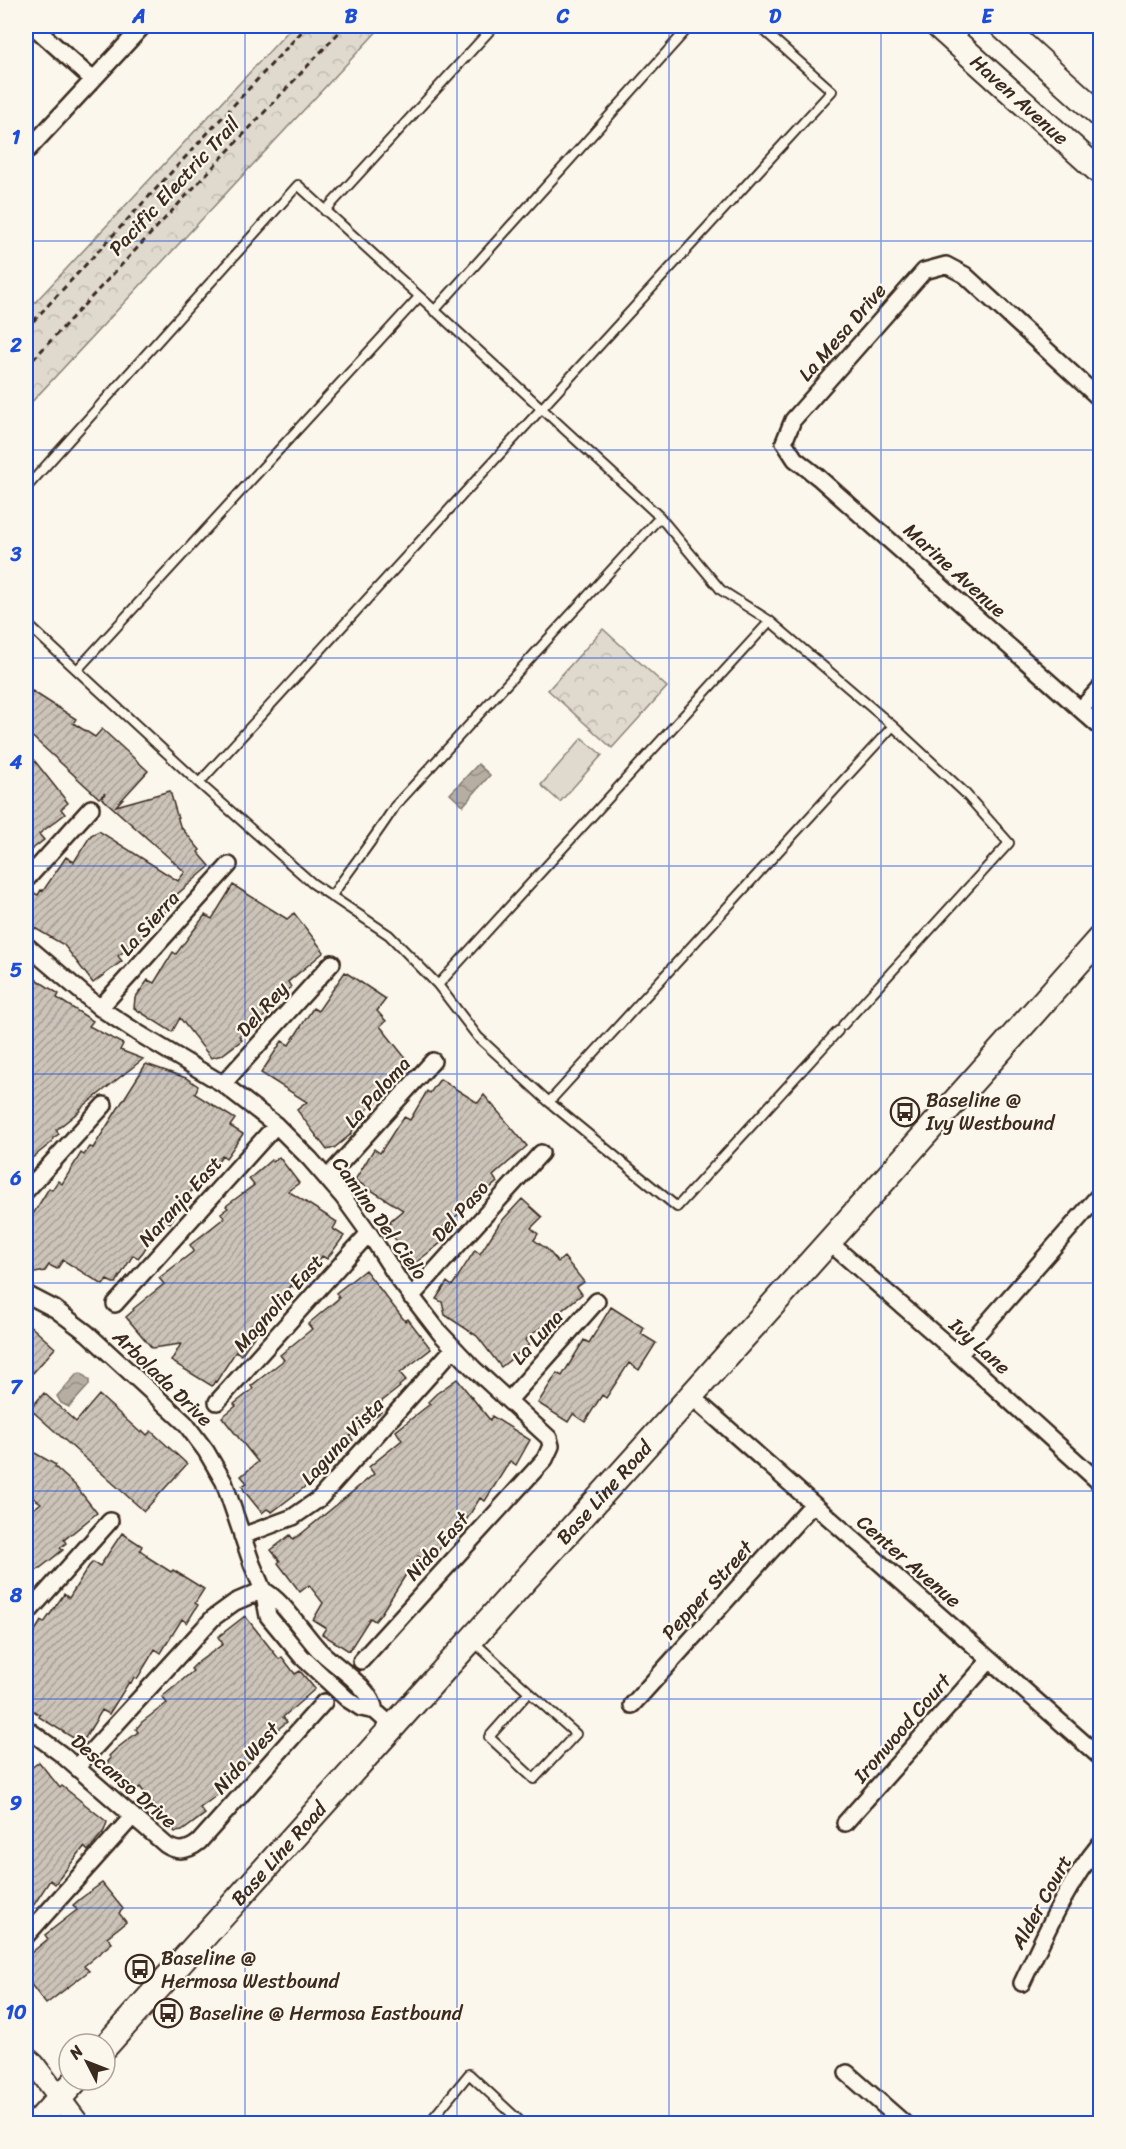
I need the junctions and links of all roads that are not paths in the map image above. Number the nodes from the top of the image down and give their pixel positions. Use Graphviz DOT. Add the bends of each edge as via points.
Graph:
graph roads {
  1 [pos="33,26"];
  2 [pos="143,26"];
  3 [pos="494,26"];
  4 [pos="690,26"];
  5 [pos="759,26"];
  6 [pos="938,26"];
  7 [pos="1002,26"];
  8 [pos="92,79"];
  9 [pos="1101,115"];
  10 [pos="26,152"];
  11 [pos="1101,172"];
  12 [pos="326,211"];
  13 [pos="419,297"];
  14 [pos="434,311"];
  15 [pos="1101,399"];
  16 [pos="541,409"];
  17 [pos="784,441"];
  18 [pos="26,488"];
  19 [pos="660,517"];
  20 [pos="770,621"];
  21 [pos="26,623"];
  22 [pos="77,670"];
  23 [pos="1101,688"];
  24 [pos="1081,709"];
  25 [pos="893,726"];
  26 [pos="1101,728"];
  27 [pos="199,783"];
  28 [pos="91,808"];
  29 [pos="229,866"];
  30 [pos="26,880"];
  31 [pos="332,897"];
  32 [pos="1101,938"];
  33 [pos="26,945"];
  34 [pos="332,963"];
  35 [pos="438,985"];
  36 [pos="100,1008"];
  37 [pos="433,1061"];
  38 [pos="224,1084"];
  39 [pos="549,1102"];
  40 [pos="104,1105"];
  41 [pos="276,1125"];
  42 [pos="541,1153"];
  43 [pos="327,1178"];
  44 [pos="26,1191"];
  45 [pos="1101,1194"];
  46 [pos="369,1233"];
  47 [pos="830,1243"];
  48 [pos="26,1294"];
  49 [pos="411,1297"];
  50 [pos="597,1301"];
  51 [pos="115,1304"];
  52 [pos="454,1348"];
  53 [pos="959,1355"];
  54 [pos="691,1396"];
  55 [pos="509,1400"];
  56 [pos="217,1402"];
  57 [pos="545,1459"];
  58 [pos="1101,1482"];
  59 [pos="813,1504"];
  60 [pos="110,1521"];
  61 [pos="242,1536"];
  62 [pos="262,1590"];
  63 [pos="26,1615"];
  64 [pos="470,1639"];
  65 [pos="990,1660"];
  66 [pos="361,1662"];
  67 [pos="530,1692"];
  68 [pos="324,1702"];
  69 [pos="632,1705"];
  70 [pos="383,1719"];
  71 [pos="26,1728"];
  72 [pos="1101,1757"];
  73 [pos="77,1767"];
  74 [pos="133,1816"];
  75 [pos="845,1823"];
  76 [pos="199,1842"];
  77 [pos="1101,1844"];
  78 [pos="26,1936"];
  79 [pos="1022,1983"];
  80 [pos="117,2033"];
  81 [pos="26,2056"];
  82 [pos="847,2073"];
  83 [pos="57,2081"];
  84 [pos="65,2092"];
  85 [pos="69,2092"];
  86 [pos="36,2124"];
  87 [pos="79,2124"];
  88 [pos="428,2124"];
  89 [pos="524,2124"];
  90 [pos="905,2124"];
  1 -- 8 [label="street"];
  2 -- 8 [label="street"];
  3 -- 12 [label="lane"];
  4 -- 14 [label="lane"];
  5 -- 16 [label="lane" via="832,91"];
  6 -- 11 [label="main road, Haven Avenue"];
  7 -- 9 [label="main road"];
  8 -- 10 [label="street"];
  12 -- 13 [label="lane"];
  12 -- 18 [label="lane" via="298,185"];
  13 -- 14 [label="lane"];
  13 -- 22 [label="lane"];
  14 -- 16 [label="lane"];
  15 -- 17 [label="street, La Mesa Drive" via="965,275 946,264 924,271 793,420"];
  16 -- 19 [label="lane"];
  16 -- 27 [label="lane"];
  17 -- 24 [label="street, Marine Avenue" via="795,459"];
  19 -- 20 [label="lane" via="721,590"];
  19 -- 31 [label="lane" via="395,806"];
  20 -- 25 [label="lane"];
  20 -- 35 [label="lane"];
  21 -- 22 [label="lane"];
  22 -- 27 [label="lane"];
  23 -- 24 [label="street"];
  24 -- 26 [label="street, Marine Avenue"];
  25 -- 39 [label="lane"];
  25 -- 39 [label="lane" via="964,792 1009,843 841,1028 677,1207"];
  27 -- 31 [label="lane"];
  28 -- 30 [label="street"];
  29 -- 36 [label="street, La Sierra"];
  31 -- 35 [label="lane" via="388,935"];
  32 -- 47 [label="main road, Base Line Road"];
  33 -- 36 [label="street, Camino Del Cielo"];
  34 -- 38 [label="street, Del Rey"];
  35 -- 39 [label="lane" via="478,1036"];
  36 -- 38 [label="street, Camino Del Cielo"];
  37 -- 43 [label="street, La Paloma"];
  38 -- 41 [label="street, Camino Del Cielo"];
  40 -- 44 [label="street"];
  41 -- 43 [label="street, Camino Del Cielo"];
  41 -- 51 [label="street, Naranja East"];
  42 -- 49 [label="street, Del Paso"];
  43 -- 46 [label="street, Camino Del Cielo"];
  45 -- 53 [label="street"];
  46 -- 49 [label="street, Camino Del Cielo"];
  46 -- 56 [label="street, Magnolia East"];
  47 -- 53 [label="street, Ivy Lane"];
  47 -- 54 [label="main road, Base Line Road"];
  48 -- 61 [label="street, Arbolada Drive" via="87,1333 185,1423 224,1482"];
  49 -- 52 [label="street, Camino Del Cielo"];
  50 -- 55 [label="street, La Luna"];
  52 -- 55 [label="street, Camino Del Cielo"];
  52 -- 61 [label="street, Laguna Vista" via="319,1499 293,1517"];
  53 -- 58 [label="street, Ivy Lane"];
  54 -- 59 [label="street, Center Avenue"];
  54 -- 64 [label="main road, Base Line Road"];
  55 -- 57 [label="street, Camino Del Cielo" via="549,1438 551,1446"];
  57 -- 66 [label="street, Nido East"];
  59 -- 65 [label="street, Center Avenue"];
  59 -- 69 [label="street, Pepper Street"];
  60 -- 63 [label="street"];
  61 -- 62 [label="street, Arbolada Drive"];
  62 -- 70 [label="street, Arbolada Drive" via="271,1594 317,1648 367,1693"];
  62 -- 70 [label="street" via="268,1616 294,1648 354,1705"];
  62 -- 73 [label="street" via="213,1618"];
  64 -- 67 [label="lane"];
  64 -- 70 [label="main road, Base Line Road"];
  65 -- 72 [label="street, Center Avenue"];
  65 -- 75 [label="street, Ironwood Court"];
  67 -- 67 [label="lane" via="489,1737 534,1779 576,1734"];
  68 -- 76 [label="street, Nido West"];
  70 -- 80 [label="main road, Base Line Road"];
  71 -- 73 [label="street, Descanso Drive"];
  73 -- 74 [label="street, Descanso Drive"];
  74 -- 76 [label="street, Descanso Drive" via="174,1850 182,1851"];
  74 -- 78 [label="street"];
  77 -- 79 [label="street, Alder Court" via="1083,1864"];
  81 -- 83 [label="street"];
  82 -- 90 [label="street"];
  84 -- 86 [label="main road"];
  85 -- 87 [label="street"];
  88 -- 89 [label="lane" via="469,2074"];
}
